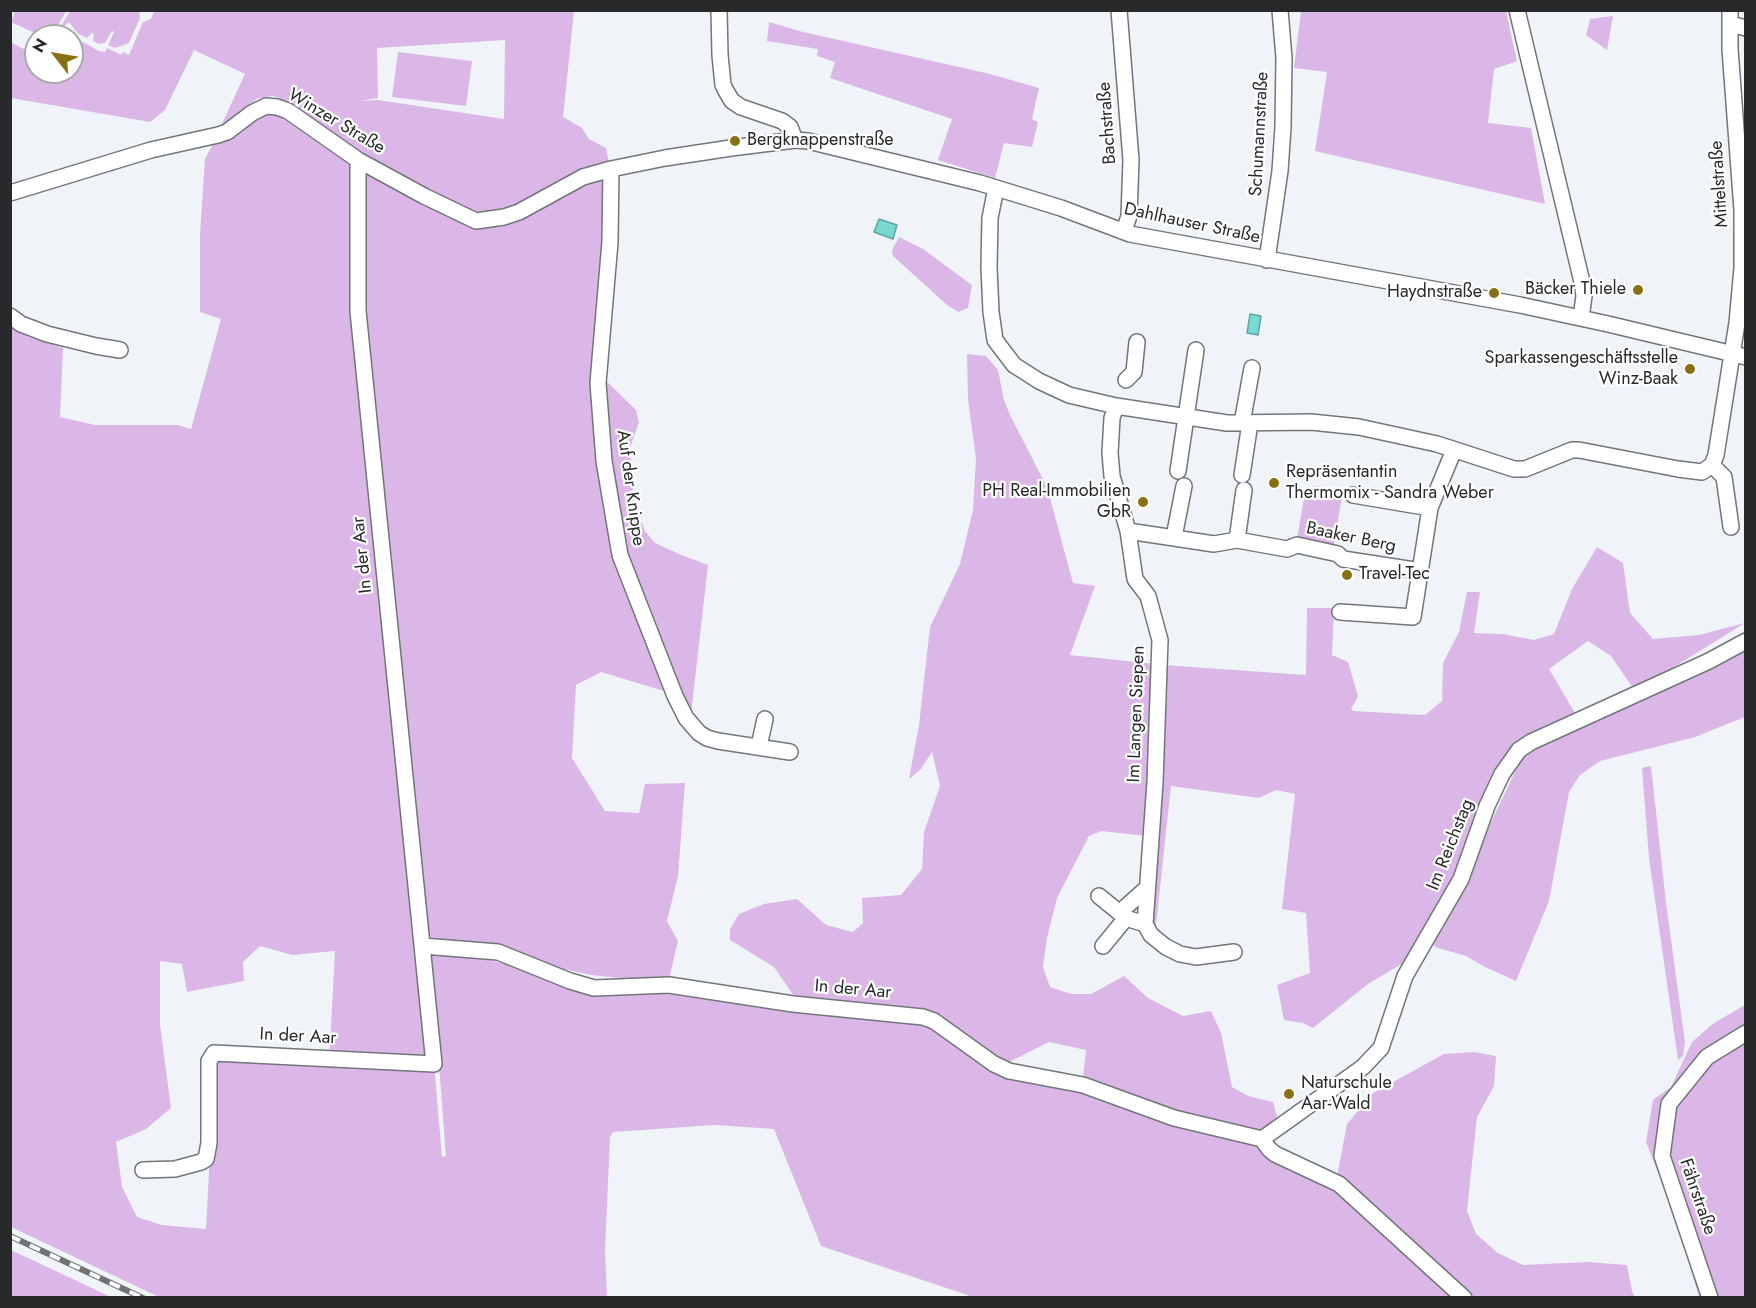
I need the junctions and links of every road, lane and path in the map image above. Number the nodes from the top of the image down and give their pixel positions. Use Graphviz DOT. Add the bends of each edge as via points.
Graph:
graph roads {
  1 [pos="719,10"];
  2 [pos="1119,10"];
  3 [pos="1280,10"];
  4 [pos="1517,10"];
  5 [pos="1730,17"];
  6 [pos="1746,28"];
  7 [pos="795,140"];
  8 [pos="358,160"];
  9 [pos="605,171"];
  10 [pos="996,188"];
  11 [pos="10,193"];
  12 [pos="1124,231"];
  13 [pos="1267,260"];
  14 [pos="10,316"];
  15 [pos="1581,318"];
  16 [pos="1137,342"];
  17 [pos="120,350"];
  18 [pos="1196,350"];
  19 [pos="1738,355"];
  20 [pos="1252,368"];
  21 [pos="1126,380"];
  22 [pos="1116,406"];
  23 [pos="1186,417"];
  24 [pos="1246,423"];
  25 [pos="1454,450"];
  26 [pos="1712,465"];
  27 [pos="1353,495"];
  28 [pos="1430,508"];
  29 [pos="1731,527"];
  30 [pos="1128,531"];
  31 [pos="1174,537"];
  32 [pos="1237,540"];
  33 [pos="1421,571"];
  34 [pos="1340,612"];
  35 [pos="1746,642"];
  36 [pos="765,719"];
  37 [pos="759,746"];
  38 [pos="790,752"];
  39 [pos="1147,888"];
  40 [pos="1099,896"];
  41 [pos="1123,915"];
  42 [pos="1145,924"];
  43 [pos="423,946"];
  44 [pos="1103,946"];
  45 [pos="1234,952"];
  46 [pos="1746,1034"];
  47 [pos="1262,1139"];
  48 [pos="143,1170"];
  49 [pos="1464,1298"];
  50 [pos="1710,1298"];
  1 -- 7 [label="street" via="726,91 741,107 782,121 790,127"];
  2 -- 12 [label="street, Bachstraße" via="1131,160 1129,216"];
  3 -- 13 [label="street, Schumannstraße" via="1283,127"];
  4 -- 15 [label="street" via="1582,282"];
  5 -- 6 [label="street"];
  5 -- 19 [label="street, Mittelstraße" via="1743,243"];
  7 -- 9 [label="street, Dahlhauser Straße" via="665,158"];
  7 -- 10 [label="street, Dahlhauser Straße" via="829,145"];
  8 -- 9 [label="street, Winzer Straße" via="476,221 519,212 583,177"];
  8 -- 11 [label="street, Winzer Straße" via="288,111 266,106 227,132 128,156"];
  8 -- 43 [label="street, In der Aar" via="358,311"];
  9 -- 37 [label="street, Auf der Knippe" via="610,242 598,383 604,461 620,555 686,718 707,738"];
  10 -- 12 [label="street, Dahlhauser Straße"];
  10 -- 22 [label="street" via="990,218 989,267 993,332 999,347 1014,365 1060,391"];
  12 -- 13 [label="street, Dahlhauser Straße"];
  13 -- 15 [label="street, Dahlhauser Straße"];
  14 -- 17 [label="street" via="47,334"];
  15 -- 19 [label="street, Dahlhauser Straße"];
  16 -- 21 [label="street" via="1134,372"];
  18 -- 23 [label="street"];
  19 -- 26 [label="street, Mittelstraße"];
  20 -- 24 [label="street"];
  22 -- 23 [label="street"];
  22 -- 30 [label="street, Im Langen Siepen" via="1112,418 1112,476"];
  23 -- 24 [label="street"];
  23 -- 31 [label="street"];
  24 -- 25 [label="street" via="1311,422 1359,427"];
  24 -- 32 [label="street"];
  25 -- 26 [label="street" via="1514,469 1525,469 1572,450 1695,472"];
  25 -- 28 [label="street"];
  26 -- 29 [label="street" via="1724,477"];
  27 -- 28 [label="street"];
  28 -- 33 [label="street"];
  30 -- 31 [label="street, Baaker Berg"];
  30 -- 39 [label="street, Im Langen Siepen" via="1135,579 1148,596 1160,640"];
  31 -- 32 [label="street, Baaker Berg" via="1214,544"];
  32 -- 33 [label="street, Baaker Berg" via="1287,549 1304,546 1338,554 1343,559"];
  33 -- 34 [label="street" via="1413,617"];
  35 -- 47 [label="street, Im Reichstag" via="1520,750 1502,774 1487,806 1461,879 1405,976 1381,1048 1363,1067"];
  36 -- 37 [label="street"];
  37 -- 38 [label="street, Auf der Knippe"];
  39 -- 41 [label="street"];
  39 -- 42 [label="street, Im Langen Siepen"];
  40 -- 41 [label="street"];
  41 -- 42 [label="street"];
  41 -- 44 [label="street"];
  42 -- 45 [label="street" via="1151,935 1180,954 1196,957"];
  43 -- 47 [label="street, In der Aar" via="498,952 594,988 669,985 793,1004 923,1017 1000,1067 1083,1085 1174,1118"];
  43 -- 48 [label="street, In der Aar" via="434,1064 214,1053 209,1061 206,1159 175,1169"];
  46 -- 50 [label="street, Fährstraße" via="1707,1056 1669,1104 1662,1156"];
  47 -- 49 [label="street" via="1275,1154 1339,1184"];
}
